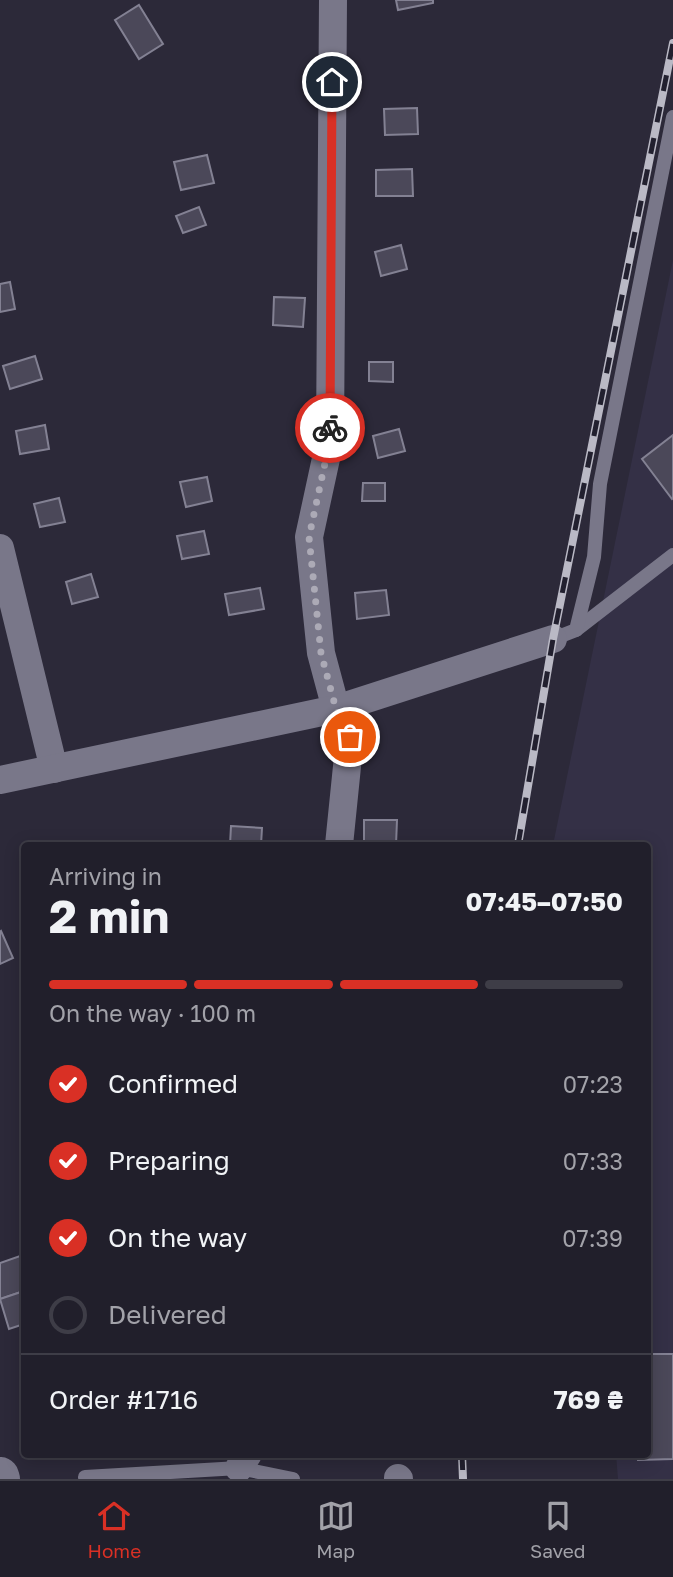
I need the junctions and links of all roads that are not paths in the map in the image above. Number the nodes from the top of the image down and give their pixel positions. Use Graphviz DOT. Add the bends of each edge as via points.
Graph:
graph roads {
  1 [pos="333,0"];
  2 [pos="673,117"];
  3 [pos="0,548"];
  4 [pos="673,555"];
  5 [pos="565,635"];
  6 [pos="336,709"];
  7 [pos="54,769"];
  8 [pos="0,780"];
  9 [pos="339,842"];
  10 [pos="244,1461"];
  11 [pos="85,1477"];
  12 [pos="293,1479"];
  1 -- 6 [label="street" via="330,440 309,537 321,653"];
  2 -- 5 [label="lane" via="600,484 594,557"];
  3 -- 7 [label="street"];
  4 -- 5 [label="lane"];
  5 -- 6 [label="street"];
  6 -- 7 [label="street"];
  6 -- 9 [label="street" via="350,737"];
  7 -- 8 [label="street"];
  10 -- 11 [label="lane"];
  10 -- 12 [label="lane"];
}
